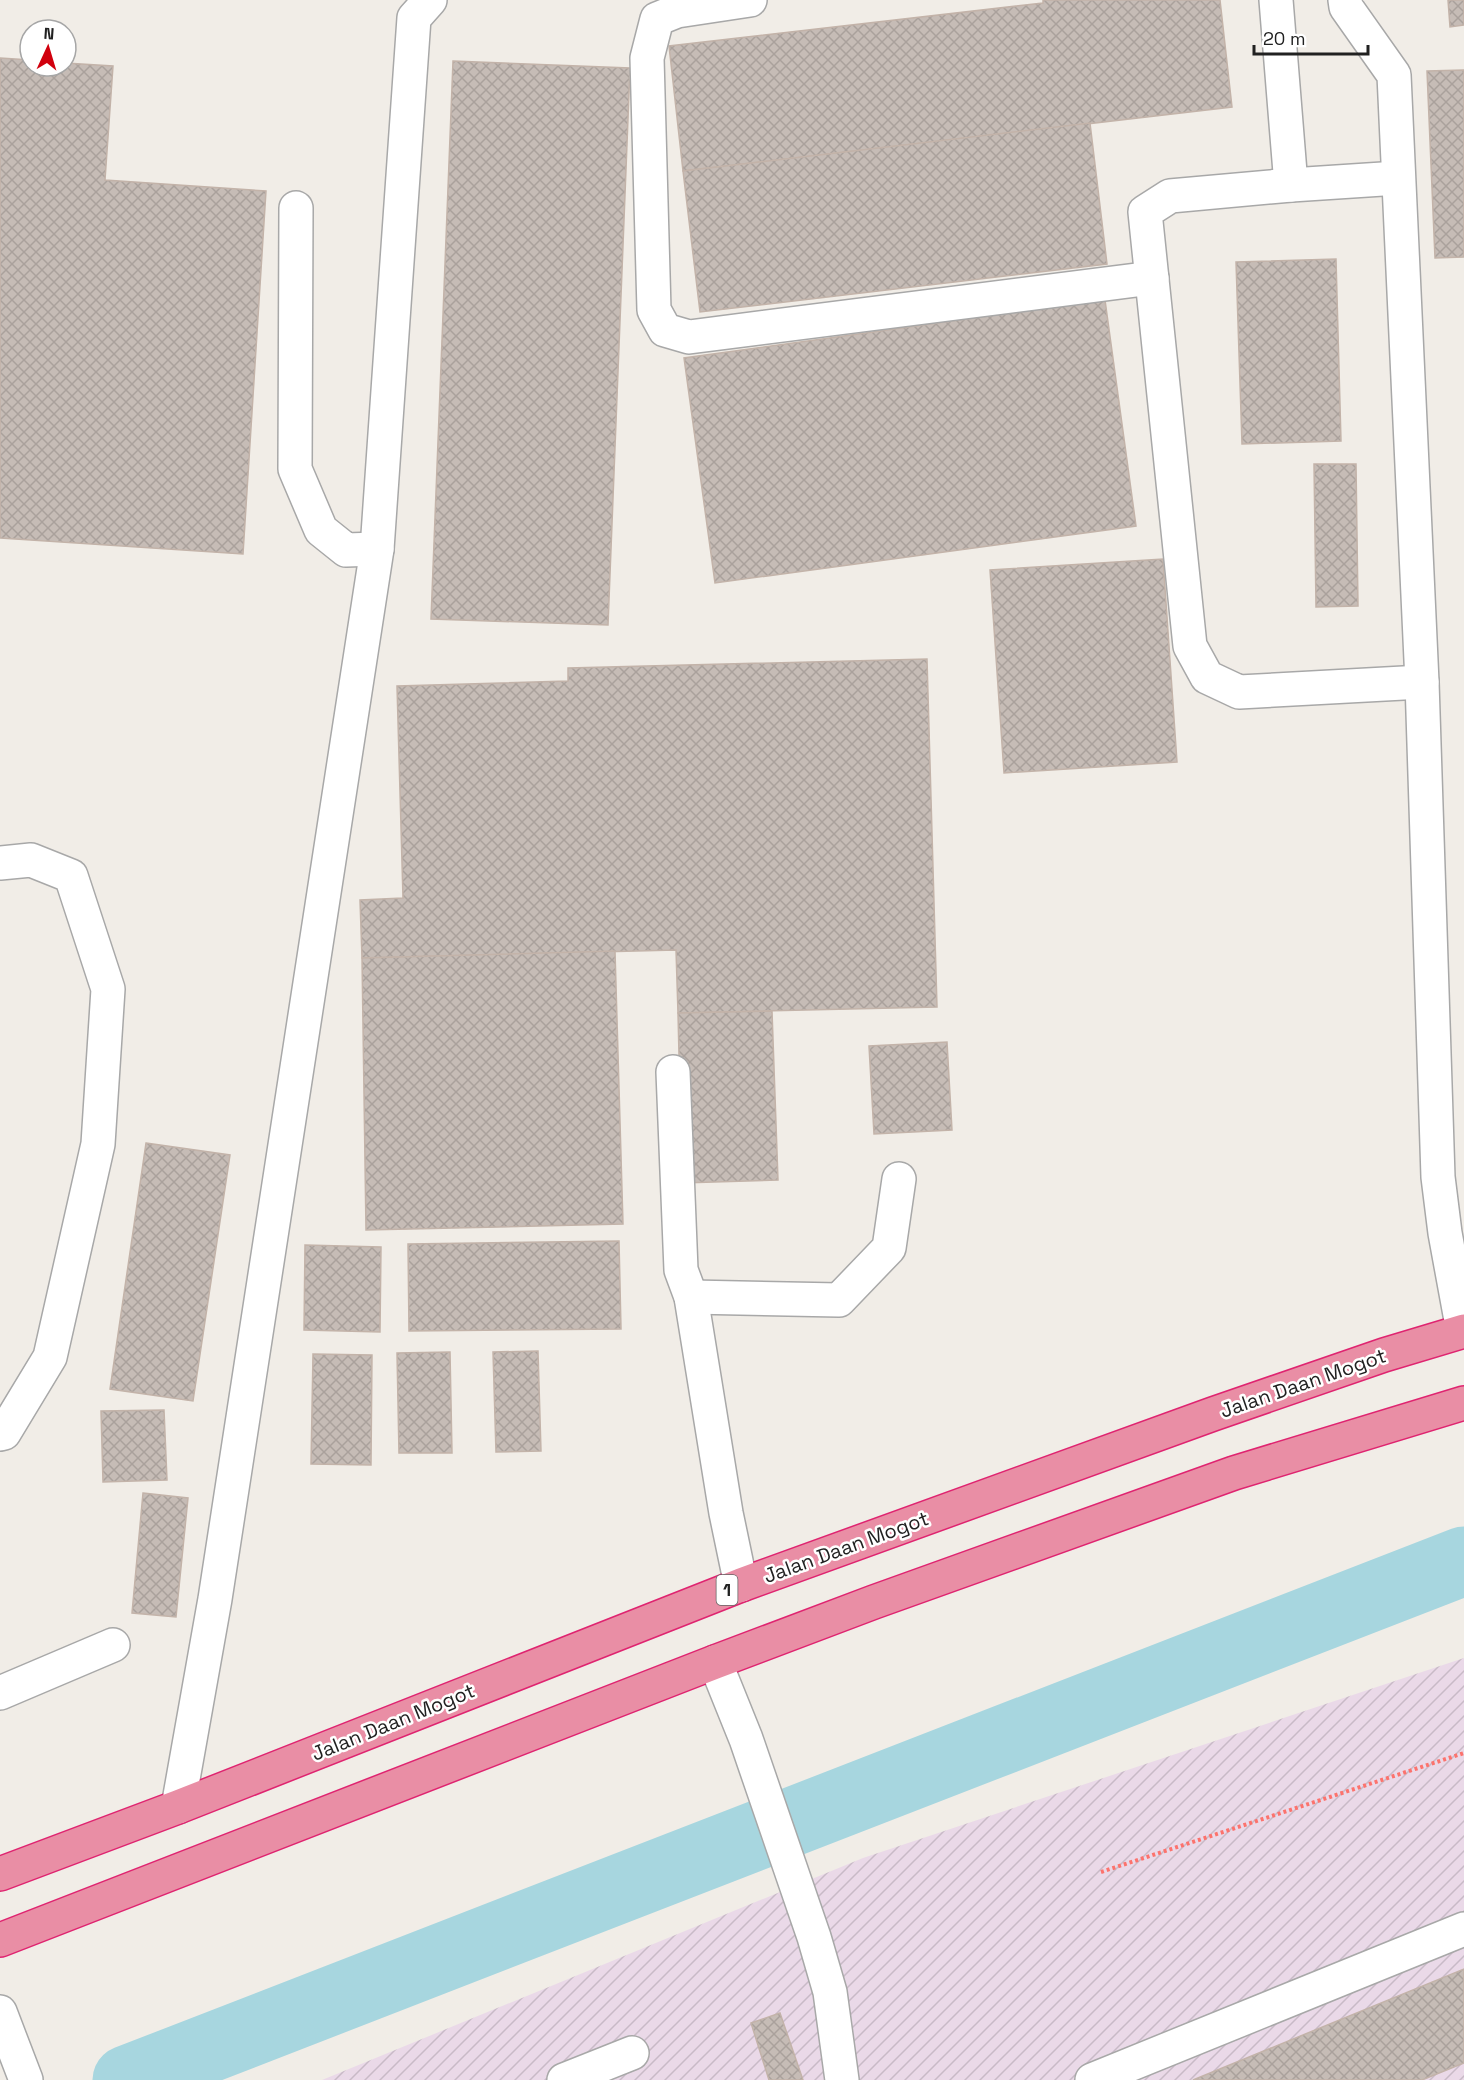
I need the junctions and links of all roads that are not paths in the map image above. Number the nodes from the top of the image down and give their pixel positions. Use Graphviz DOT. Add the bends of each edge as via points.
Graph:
graph roads {
  1 [pos="430,0"];
  2 [pos="750,0"];
  3 [pos="1275,0"];
  4 [pos="1346,0"];
  5 [pos="1398,178"];
  6 [pos="1290,185"];
  7 [pos="296,208"];
  8 [pos="1152,278"];
  9 [pos="377,549"];
  10 [pos="1422,682"];
  11 [pos="0,863"];
  12 [pos="673,1072"];
  13 [pos="899,1179"];
  14 [pos="691,1297"];
  15 [pos="1464,1332"];
  16 [pos="1464,1403"];
  17 [pos="0,1434"];
  18 [pos="741,1585"];
  19 [pos="113,1645"];
  20 [pos="715,1662"];
  21 [pos="0,1693"];
  22 [pos="178,1807"];
  23 [pos="0,1874"];
  24 [pos="1464,1929"];
  25 [pos="0,1940"];
  26 [pos="2,2016"];
  27 [pos="632,2053"];
  28 [pos="1107,2078"];
  29 [pos="26,2080"];
  30 [pos="564,2080"];
  31 [pos="842,2080"];
  1 -- 9 [label="street" via="414,18"];
  2 -- 8 [label="street" via="677,11 657,19 647,58 654,310 665,330 689,337"];
  3 -- 6 [label="street"];
  4 -- 5 [label="street" via="1346,7 1394,75"];
  5 -- 6 [label="street"];
  5 -- 10 [label="street"];
  6 -- 8 [label="street" via="1170,196 1145,212"];
  7 -- 9 [label="street" via="295,469 321,530 346,550"];
  8 -- 10 [label="street" via="1190,646 1207,677 1239,692"];
  9 -- 22 [label="street" via="215,1599"];
  10 -- 15 [label="street" via="1438,1177"];
  11 -- 17 [label="street" via="30,860 71,876 108,989 98,1144 50,1357"];
  12 -- 14 [label="street" via="681,1270"];
  13 -- 14 [label="street" via="889,1248 838,1300"];
  14 -- 18 [label="street"];
  15 -- 18 [label="highway, Jalan Daan Mogot / 1" via="1213,1414"];
  16 -- 20 [label="highway" via="1234,1473"];
  18 -- 22 [label="highway, Jalan Daan Mogot / 1"];
  19 -- 21 [label="street"];
  20 -- 25 [label="highway"];
  20 -- 31 [label="street" via="746,1739 814,1937 830,1992"];
  22 -- 23 [label="highway, Jalan Daan Mogot / 1"];
  24 -- 28 [label="street"];
  26 -- 29 [label="street"];
  27 -- 30 [label="street"];
}
